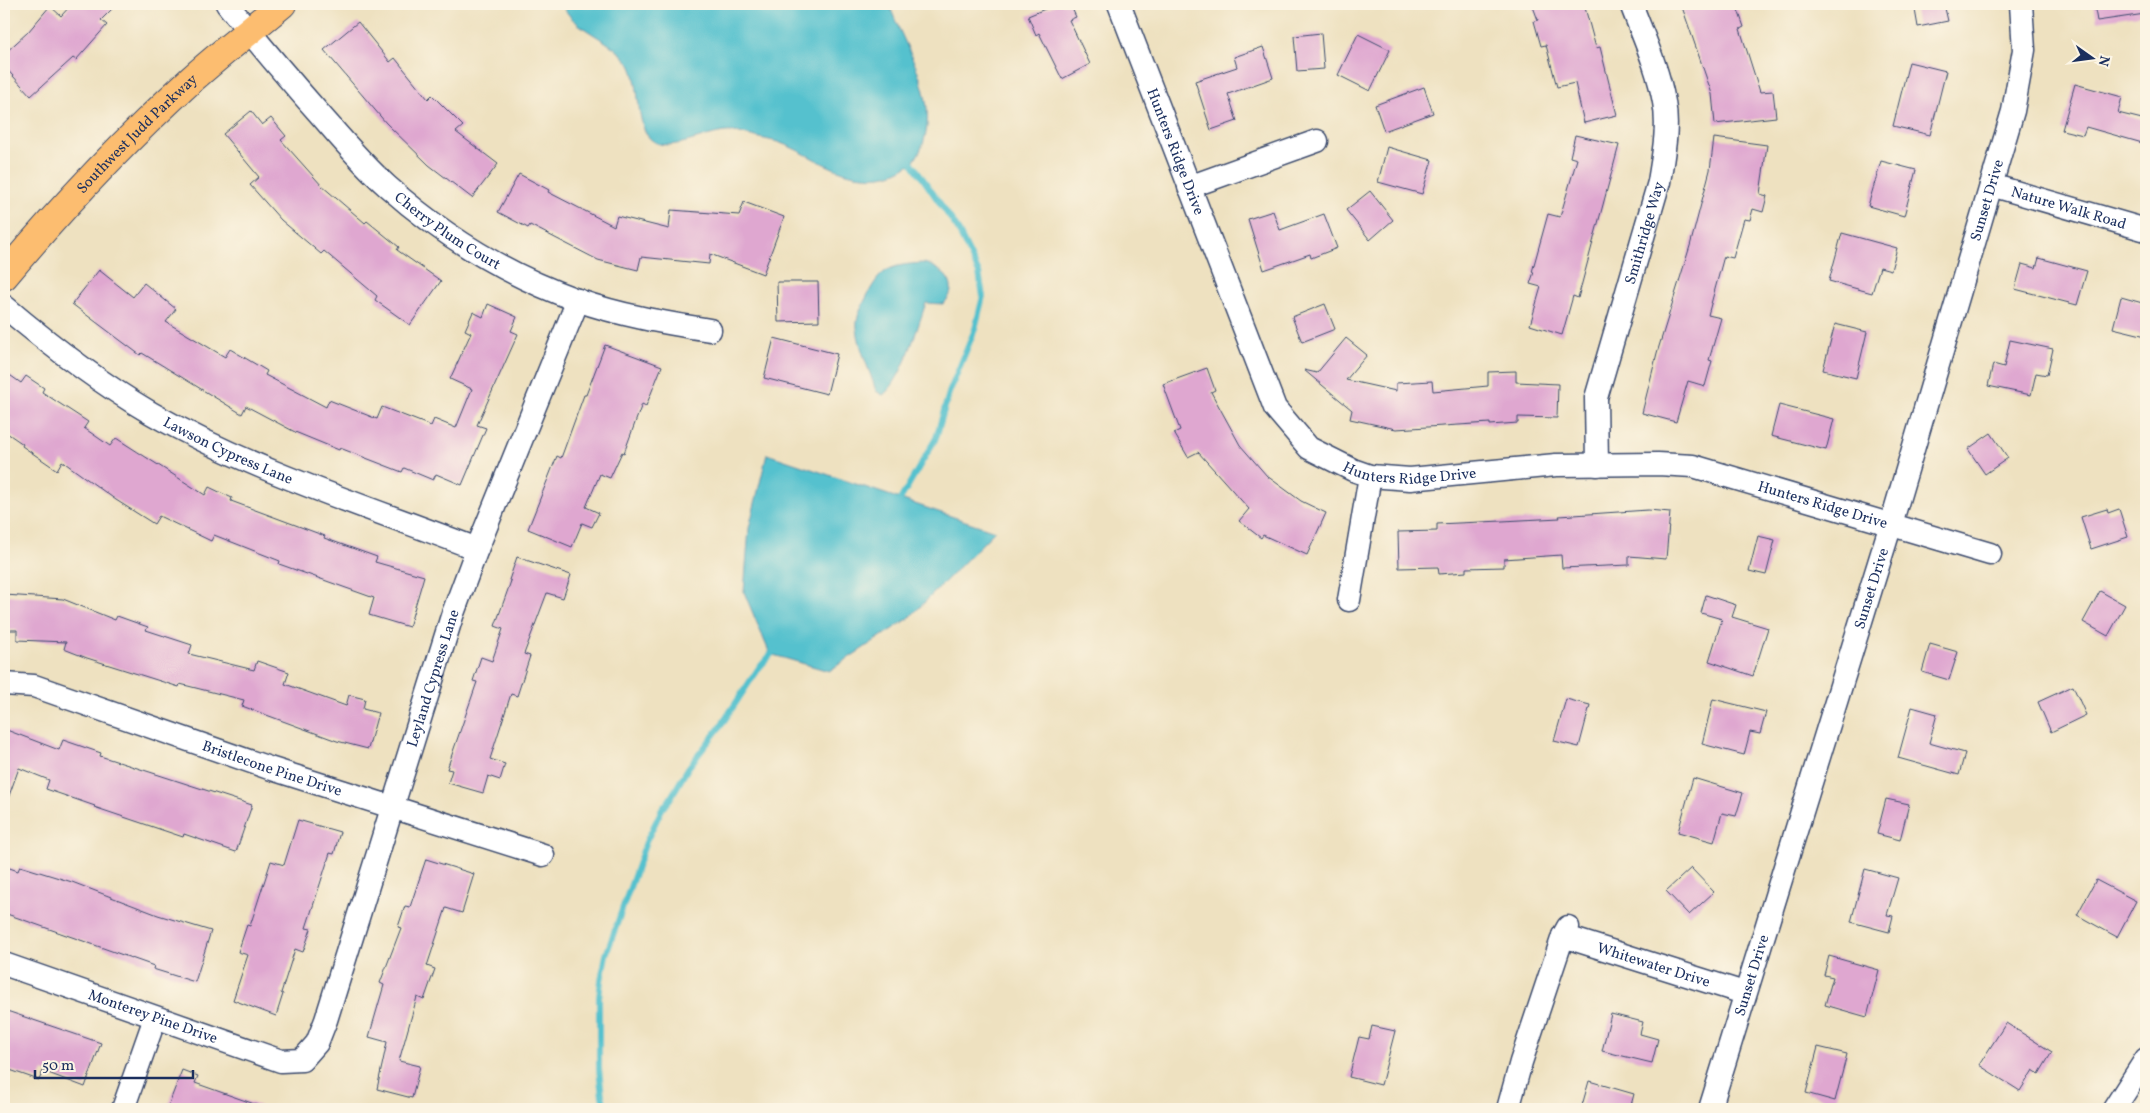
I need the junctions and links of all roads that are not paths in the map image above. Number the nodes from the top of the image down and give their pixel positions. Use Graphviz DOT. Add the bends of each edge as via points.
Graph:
graph roads {
  1 [pos="227,4"];
  2 [pos="282,4"];
  3 [pos="1119,4"];
  4 [pos="1631,4"];
  5 [pos="2021,4"];
  6 [pos="248,31"];
  7 [pos="1317,141"];
  8 [pos="1991,185"];
  9 [pos="1189,187"];
  10 [pos="2146,230"];
  11 [pos="4,276"];
  12 [pos="578,300"];
  13 [pos="4,306"];
  14 [pos="710,330"];
  15 [pos="1597,465"];
  16 [pos="1370,476"];
  17 [pos="1891,524"];
  18 [pos="477,549"];
  19 [pos="1990,554"];
  20 [pos="1349,600"];
  21 [pos="4,684"];
  22 [pos="392,808"];
  23 [pos="542,855"];
  24 [pos="4,964"];
  25 [pos="1744,993"];
  26 [pos="155,1018"];
  27 [pos="2146,1059"];
  28 [pos="302,1060"];
  29 [pos="123,1109"];
  30 [pos="1508,1109"];
  31 [pos="1710,1109"];
  32 [pos="2114,1109"];
  1 -- 6 [label="street, Cherry Plum Court"];
  2 -- 6 [label="highway, Southwest Judd Parkway"];
  3 -- 9 [label="street, Hunters Ridge Drive"];
  4 -- 15 [label="street, Smithridge Way" via="1665,104 1665,146 1658,182 1596,398"];
  5 -- 8 [label="street, Sunset Drive" via="2024,50 2013,111"];
  6 -- 11 [label="highway, Southwest Judd Parkway" via="193,78 115,154"];
  6 -- 12 [label="street, Cherry Plum Court" via="366,166 407,203 500,266"];
  7 -- 9 [label="street"];
  8 -- 10 [label="street, Nature Walk Road"];
  8 -- 17 [label="street, Sunset Drive"];
  9 -- 16 [label="street, Hunters Ridge Drive" via="1275,408 1310,448"];
  12 -- 14 [label="street, Cherry Plum Court" via="650,319"];
  12 -- 18 [label="street, Leyland Cypress Lane"];
  13 -- 18 [label="street, Lawson Cypress Lane" via="113,390 196,436 282,474"];
  15 -- 16 [label="street, Hunters Ridge Drive" via="1556,465 1410,479"];
  15 -- 17 [label="street, Hunters Ridge Drive" via="1693,466"];
  16 -- 20 [label="street"];
  17 -- 19 [label="street, Hunters Ridge Drive"];
  17 -- 25 [label="street, Sunset Drive"];
  18 -- 22 [label="street, Leyland Cypress Lane" via="430,683"];
  21 -- 22 [label="street, Bristlecone Pine Drive" via="34,686"];
  22 -- 23 [label="street, Bristlecone Pine Drive"];
  22 -- 28 [label="street, Leyland Cypress Lane" via="326,1020 317,1043"];
  24 -- 26 [label="street, Monterey Pine Drive"];
  25 -- 30 [label="street, Whitewater Drive" via="1566,932"];
  25 -- 31 [label="street, Sunset Drive"];
  26 -- 28 [label="street, Monterey Pine Drive" via="281,1061"];
  26 -- 29 [label="street"];
  27 -- 32 [label="street"];
}
